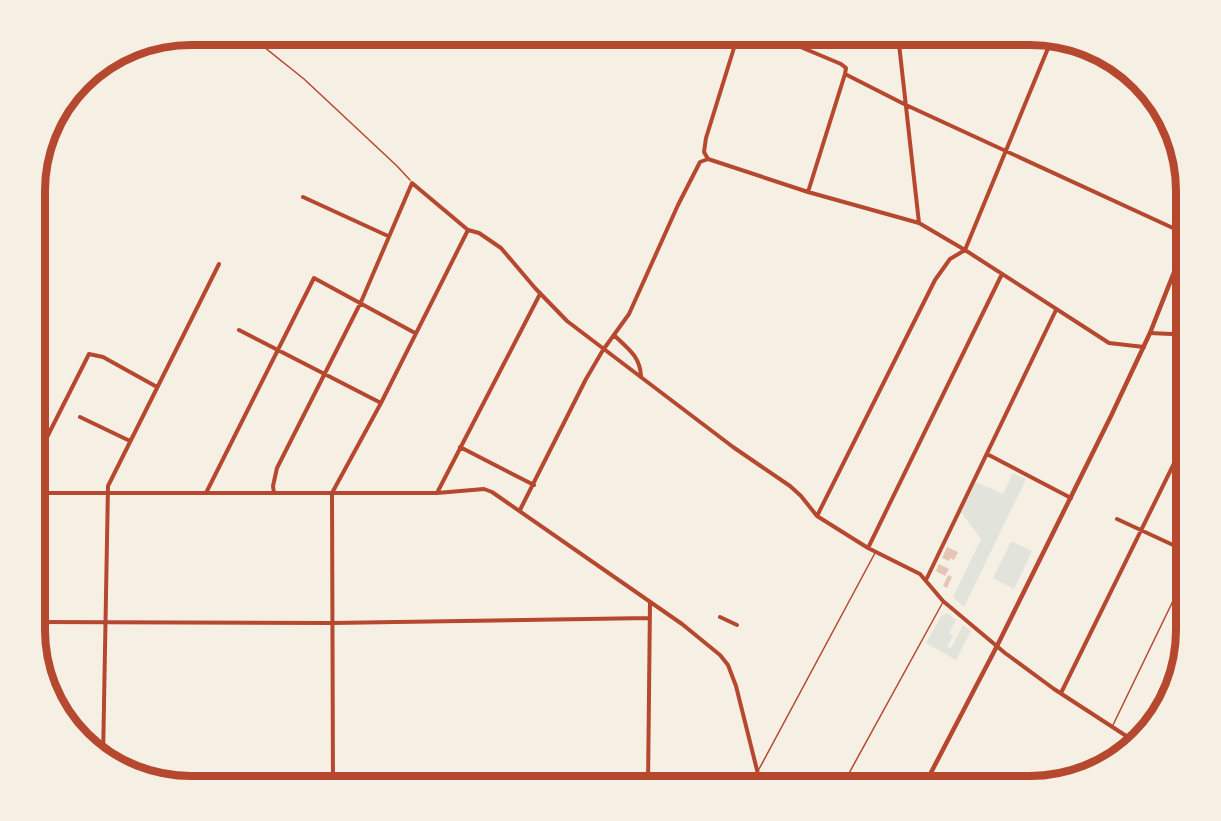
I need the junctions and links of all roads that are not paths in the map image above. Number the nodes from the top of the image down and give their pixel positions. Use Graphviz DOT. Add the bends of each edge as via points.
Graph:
graph roads {
  1 [pos="735,45"];
  2 [pos="796,45"];
  3 [pos="899,45"];
  4 [pos="1049,46"];
  5 [pos="845,74"];
  6 [pos="906,105"];
  7 [pos="1006,152"];
  8 [pos="708,159"];
  9 [pos="808,192"];
  10 [pos="303,196"];
  11 [pos="920,223"];
  12 [pos="1176,229"];
  13 [pos="468,230"];
  14 [pos="388,236"];
  15 [pos="965,250"];
  16 [pos="219,264"];
  17 [pos="1176,267"];
  18 [pos="1002,274"];
  19 [pos="540,294"];
  20 [pos="361,302"];
  21 [pos="1056,310"];
  22 [pos="239,330"];
  23 [pos="415,333"];
  24 [pos="1150,333"];
  25 [pos="1176,333"];
  26 [pos="615,336"];
  27 [pos="1144,347"];
  28 [pos="603,350"];
  29 [pos="278,351"];
  30 [pos="324,375"];
  31 [pos="641,376"];
  32 [pos="157,387"];
  33 [pos="381,403"];
  34 [pos="80,417"];
  35 [pos="45,441"];
  36 [pos="130,441"];
  37 [pos="460,447"];
  38 [pos="987,454"];
  39 [pos="1176,460"];
  40 [pos="535,485"];
  41 [pos="45,493"];
  42 [pos="206,493"];
  43 [pos="274,493"];
  44 [pos="332,493"];
  45 [pos="437,493"];
  46 [pos="108,494"];
  47 [pos="1071,498"];
  48 [pos="520,510"];
  49 [pos="817,516"];
  50 [pos="1117,519"];
  51 [pos="1142,530"];
  52 [pos="1176,546"];
  53 [pos="868,548"];
  54 [pos="876,551"];
  55 [pos="926,580"];
  56 [pos="1176,595"];
  57 [pos="944,601"];
  58 [pos="650,602"];
  59 [pos="720,617"];
  60 [pos="649,618"];
  61 [pos="45,622"];
  62 [pos="105,622"];
  63 [pos="332,623"];
  64 [pos="737,625"];
  65 [pos="997,646"];
  66 [pos="1061,693"];
  67 [pos="1112,726"];
  68 [pos="1129,737"];
  69 [pos="103,747"];
  70 [pos="758,771"];
  71 [pos="333,776"];
  72 [pos="648,776"];
  73 [pos="759,776"];
  74 [pos="848,776"];
  75 [pos="929,776"];
  1 -- 8 [label="street" via="706,138 704,152"];
  2 -- 5 [label="street" via="841,64 846,68"];
  3 -- 6 [label="street"];
  4 -- 7 [label="street"];
  5 -- 6 [label="street"];
  5 -- 9 [label="street"];
  6 -- 7 [label="street"];
  6 -- 11 [label="street"];
  7 -- 12 [label="street"];
  7 -- 15 [label="street"];
  8 -- 9 [label="street"];
  8 -- 26 [label="street" via="700,162"];
  9 -- 11 [label="street"];
  10 -- 14 [label="street"];
  11 -- 15 [label="street"];
  13 -- 14 [label="street" via="412,183"];
  13 -- 19 [label="street" via="501,248"];
  13 -- 23 [label="street"];
  14 -- 20 [label="street"];
  15 -- 18 [label="street"];
  15 -- 49 [label="street" via="935,280"];
  16 -- 32 [label="street"];
  17 -- 24 [label="street"];
  18 -- 21 [label="street"];
  18 -- 53 [label="street"];
  19 -- 28 [label="street"];
  19 -- 37 [label="street"];
  20 -- 23 [label="street"];
  20 -- 29 [label="street" via="314,278"];
  20 -- 30 [label="street"];
  21 -- 27 [label="street" via="1108,343"];
  21 -- 38 [label="street"];
  22 -- 29 [label="street"];
  23 -- 33 [label="street"];
  24 -- 25 [label="street"];
  24 -- 27 [label="street"];
  26 -- 28 [label="street"];
  26 -- 31 [label="street" via="639,362"];
  27 -- 47 [label="street"];
  28 -- 31 [label="street"];
  28 -- 40 [label="street"];
  29 -- 30 [label="street"];
  29 -- 42 [label="street"];
  30 -- 33 [label="street"];
  30 -- 43 [label="street" via="278,468"];
  31 -- 49 [label="street" via="790,486"];
  32 -- 35 [label="street" via="103,357 88,354"];
  32 -- 36 [label="street"];
  33 -- 44 [label="street"];
  34 -- 36 [label="street"];
  36 -- 46 [label="street" via="108,486"];
  37 -- 40 [label="street"];
  37 -- 45 [label="street"];
  38 -- 47 [label="street"];
  38 -- 55 [label="street"];
  39 -- 51 [label="street"];
  40 -- 48 [label="street"];
  41 -- 46 [label="street"];
  42 -- 43 [label="street"];
  42 -- 46 [label="street"];
  43 -- 44 [label="street"];
  44 -- 45 [label="street"];
  44 -- 63 [label="street"];
  45 -- 48 [label="street" via="484,489"];
  46 -- 62 [label="street"];
  47 -- 65 [label="street"];
  48 -- 58 [label="street"];
  49 -- 53 [label="street"];
  50 -- 51 [label="street"];
  51 -- 52 [label="street"];
  51 -- 66 [label="street"];
  53 -- 54 [label="street"];
  54 -- 55 [label="street"];
  54 -- 70 [label="lane"];
  55 -- 57 [label="street"];
  56 -- 67 [label="lane"];
  57 -- 65 [label="street"];
  57 -- 74 [label="lane"];
  58 -- 60 [label="street"];
  58 -- 70 [label="street" via="706,642 728,665"];
  59 -- 64 [label="street"];
  60 -- 63 [label="street"];
  60 -- 72 [label="street"];
  61 -- 62 [label="street"];
  62 -- 63 [label="street"];
  62 -- 69 [label="street"];
  63 -- 71 [label="street"];
  65 -- 66 [label="street"];
  65 -- 75 [label="street"];
  66 -- 67 [label="street"];
  67 -- 68 [label="street"];
  70 -- 73 [label="street"];
}
